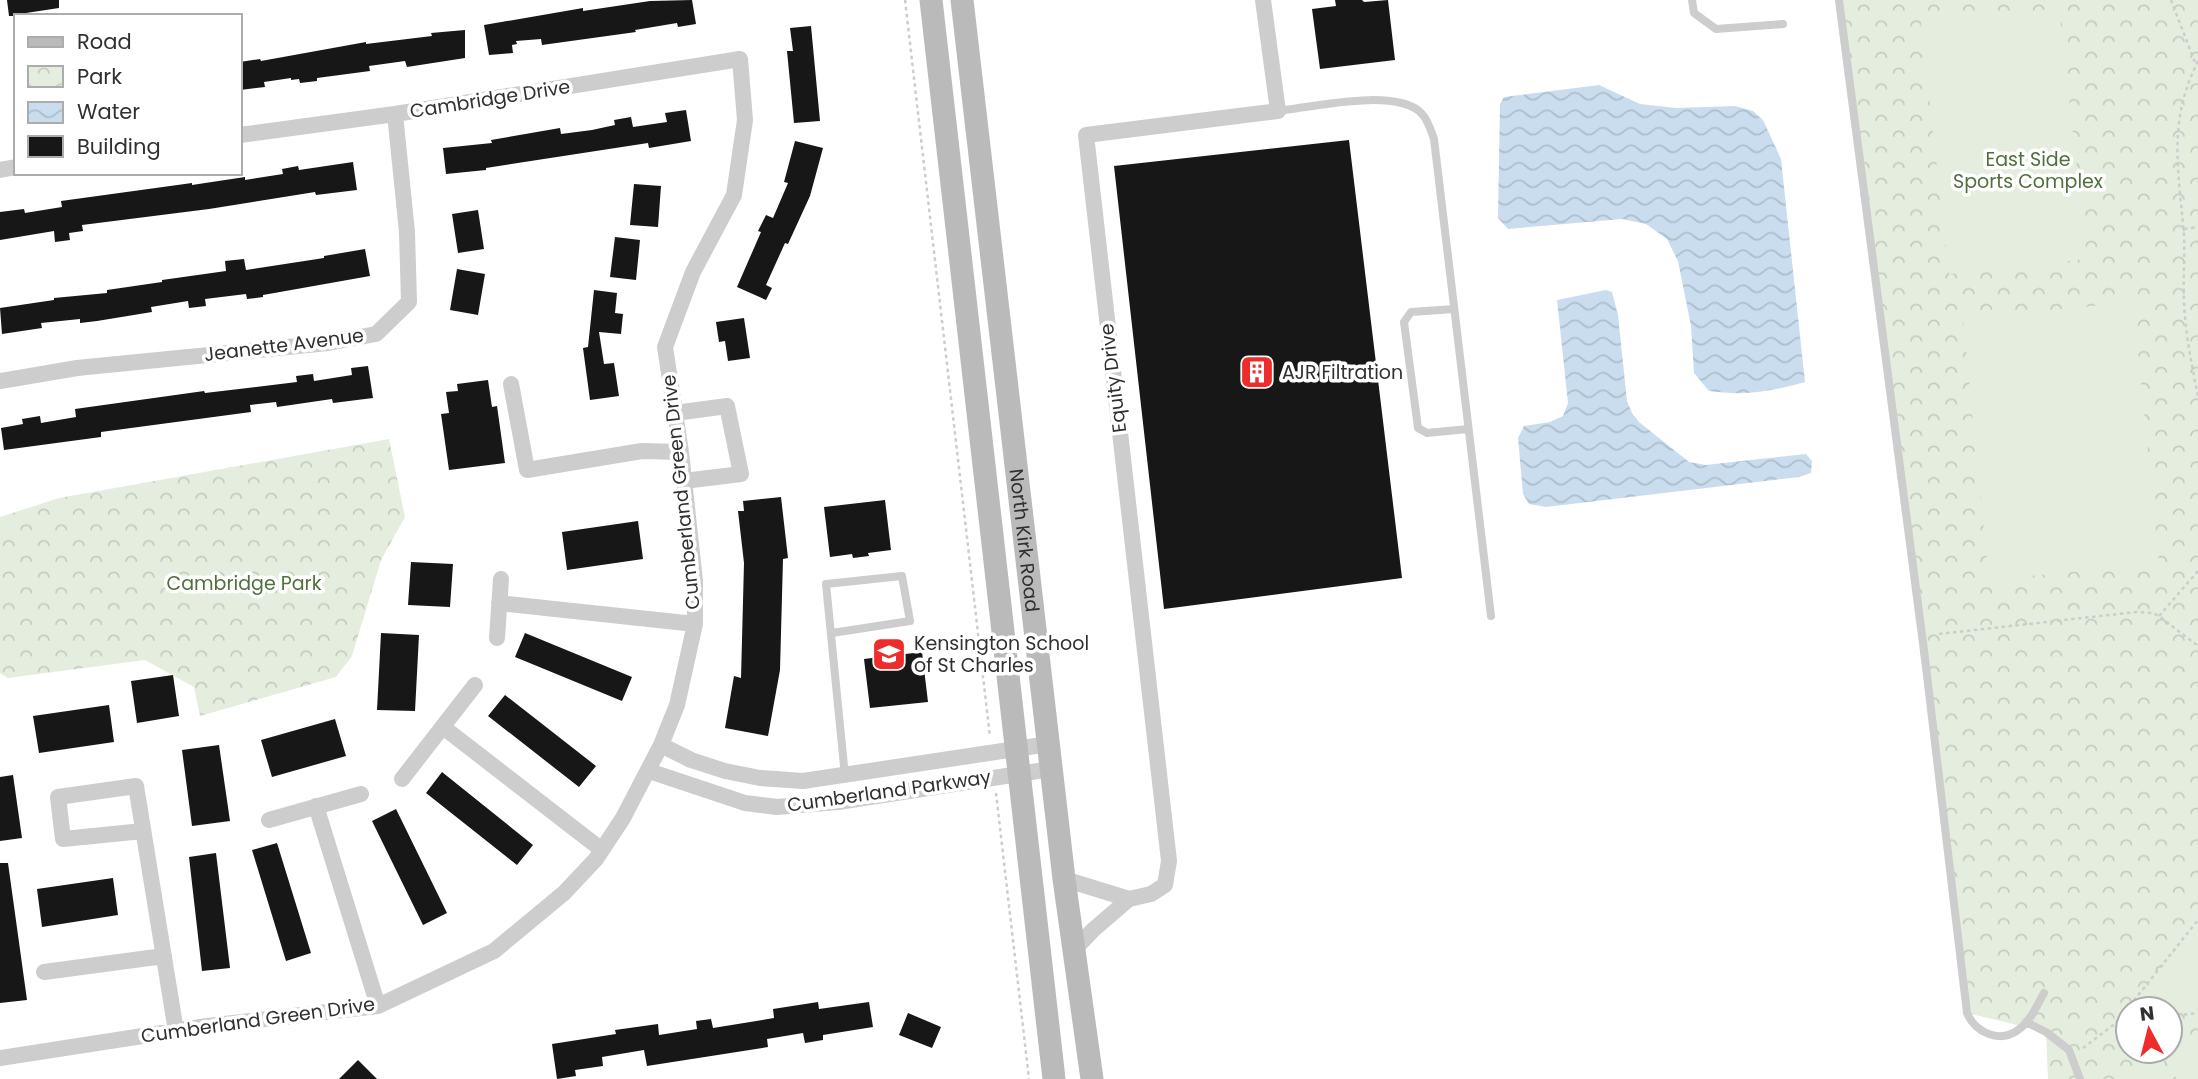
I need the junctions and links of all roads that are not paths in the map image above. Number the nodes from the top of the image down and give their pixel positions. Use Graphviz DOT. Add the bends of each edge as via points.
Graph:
graph roads {
  1 [pos="931,0"];
  2 [pos="962,0"];
  3 [pos="1263,0"];
  4 [pos="1692,0"];
  5 [pos="1839,0"];
  6 [pos="1783,24"];
  7 [pos="740,59"];
  8 [pos="1278,111"];
  9 [pos="396,114"];
  10 [pos="242,135"];
  11 [pos="1454,309"];
  12 [pos="0,381"];
  13 [pos="511,384"];
  14 [pos="675,413"];
  15 [pos="1468,429"];
  16 [pos="681,452"];
  17 [pos="684,481"];
  18 [pos="501,579"];
  19 [pos="499,603"];
  20 [pos="1490,616"];
  21 [pos="695,624"];
  22 [pos="832,633"];
  23 [pos="497,638"];
  24 [pos="475,685"];
  25 [pos="443,727"];
  26 [pos="1049,744"];
  27 [pos="661,745"];
  28 [pos="1015,749"];
  29 [pos="1051,769"];
  30 [pos="649,771"];
  31 [pos="1018,773"];
  32 [pos="845,776"];
  33 [pos="402,779"];
  34 [pos="361,794"];
  35 [pos="316,806"];
  36 [pos="269,820"];
  37 [pos="144,831"];
  38 [pos="602,850"];
  39 [pos="1064,879"];
  40 [pos="1129,899"];
  41 [pos="1075,949"];
  42 [pos="164,956"];
  43 [pos="44,972"];
  44 [pos="2044,993"];
  45 [pos="378,1006"];
  46 [pos="2026,1022"];
  47 [pos="176,1031"];
  48 [pos="0,1058"];
  49 [pos="1054,1079"];
  50 [pos="1091,1079"];
  51 [pos="2080,1079"];
  1 -- 28 [label="main road, North Kirk Road"];
  2 -- 26 [label="main road, North Kirk Road"];
  3 -- 8 [label="street"];
  4 -- 6 [label="lane" via="1694,13 1716,29"];
  5 -- 46 [label="lane" via="1967,1013 1980,1031 1993,1036 2016,1032"];
  7 -- 9 [label="street, Cambridge Drive"];
  7 -- 14 [label="street, Cumberland Green Drive" via="744,120 734,195 693,272 665,346"];
  8 -- 11 [label="lane" via="1381,99 1407,103 1423,115 1434,139"];
  8 -- 40 [label="street, Equity Drive" via="1086,135 1169,861 1165,885"];
  9 -- 10 [label="street, Cambridge Drive"];
  9 -- 12 [label="street, Jeanette Avenue" via="409,302 376,334"];
  11 -- 15 [label="lane"];
  11 -- 15 [label="lane" via="1410,312 1404,322 1418,428 1427,433"];
  13 -- 16 [label="street" via="527,470 642,451"];
  14 -- 16 [label="street, Cumberland Green Drive"];
  14 -- 17 [label="street" via="727,406 741,474"];
  15 -- 20 [label="lane"];
  16 -- 17 [label="street, Cumberland Green Drive"];
  17 -- 21 [label="street, Cumberland Green Drive"];
  18 -- 19 [label="street"];
  19 -- 21 [label="street"];
  19 -- 23 [label="street"];
  21 -- 27 [label="street, Cumberland Green Drive" via="677,705"];
  22 -- 22 [label="lane" via="910,621 902,576 826,584"];
  22 -- 32 [label="lane"];
  24 -- 25 [label="street"];
  25 -- 33 [label="street"];
  25 -- 38 [label="street"];
  26 -- 28 [label="street, Cumberland Parkway"];
  26 -- 29 [label="main road, North Kirk Road"];
  27 -- 30 [label="street, Cumberland Green Drive"];
  27 -- 32 [label="street, Cumberland Parkway" via="691,760 760,778 803,781"];
  28 -- 31 [label="main road, North Kirk Road"];
  28 -- 32 [label="street, Cumberland Parkway"];
  29 -- 31 [label="street, Cumberland Parkway"];
  29 -- 39 [label="main road, North Kirk Road"];
  30 -- 31 [label="street, Cumberland Parkway" via="745,803 777,807 838,802"];
  30 -- 38 [label="street, Cumberland Green Drive"];
  31 -- 49 [label="main road, North Kirk Road"];
  34 -- 35 [label="street"];
  35 -- 36 [label="street"];
  35 -- 45 [label="street"];
  37 -- 37 [label="street" via="136,786 58,797 63,839"];
  37 -- 42 [label="street"];
  38 -- 45 [label="street, Cumberland Green Drive" via="564,893 494,951"];
  39 -- 40 [label="street"];
  39 -- 41 [label="main road, North Kirk Road"];
  40 -- 41 [label="street, Equity Drive"];
  41 -- 50 [label="main road, North Kirk Road"];
  42 -- 43 [label="street"];
  42 -- 47 [label="street"];
  44 -- 46 [label="lane"];
  45 -- 47 [label="street, Cumberland Green Drive"];
  46 -- 51 [label="lane" via="2070,1050"];
  47 -- 48 [label="street, Cumberland Green Drive"];
}
